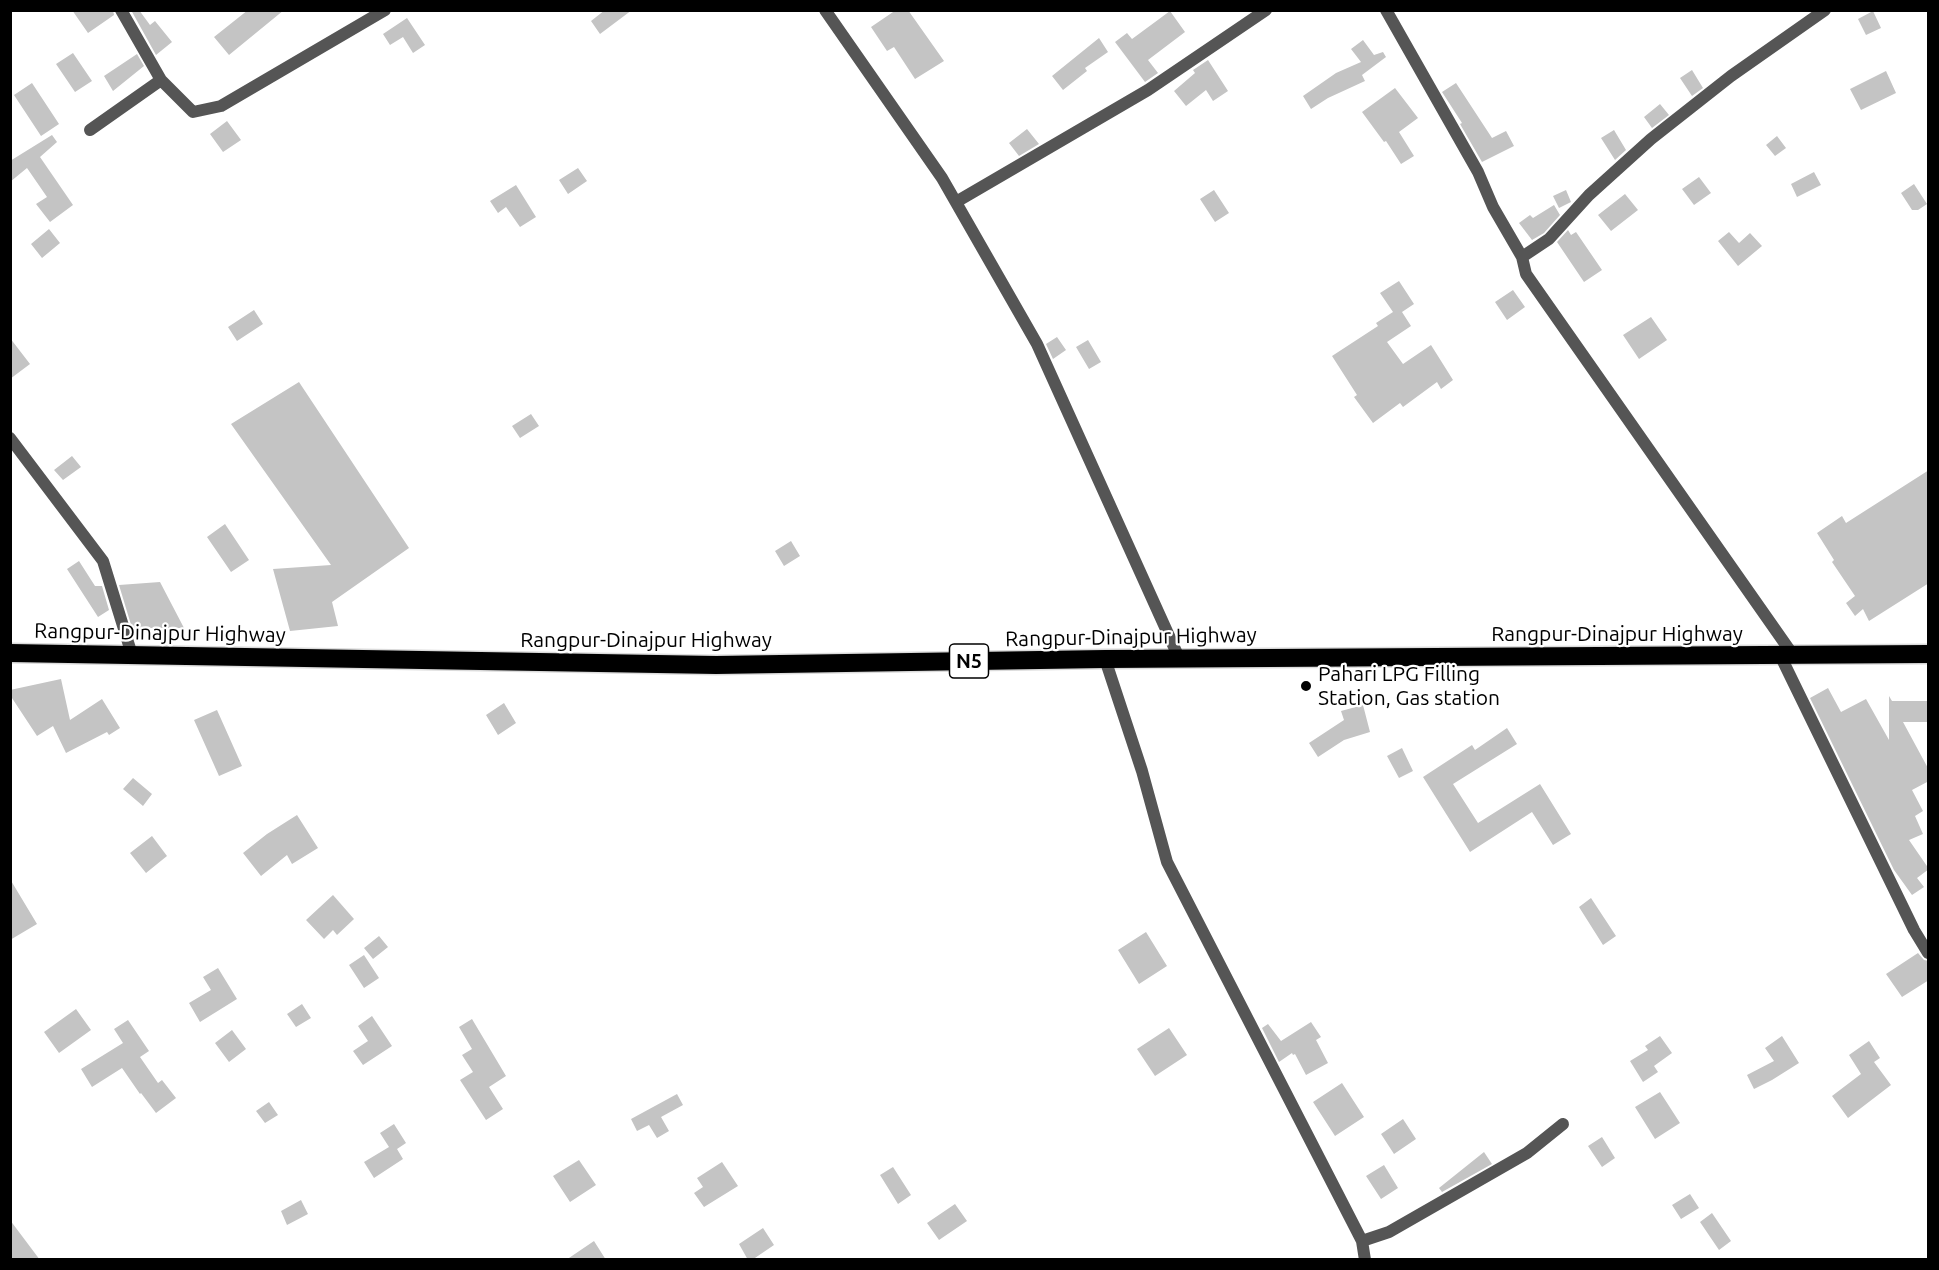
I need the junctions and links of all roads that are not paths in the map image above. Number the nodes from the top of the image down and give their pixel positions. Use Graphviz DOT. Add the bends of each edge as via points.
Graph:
graph roads {
  1 [pos="121,10"];
  2 [pos="385,10"];
  3 [pos="825,10"];
  4 [pos="1266,10"];
  5 [pos="1386,10"];
  6 [pos="1825,10"];
  7 [pos="161,80"];
  8 [pos="90,130"];
  9 [pos="956,202"];
  10 [pos="1522,257"];
  11 [pos="10,438"];
  12 [pos="10,653"];
  13 [pos="1929,654"];
  14 [pos="132,655"];
  15 [pos="1786,655"];
  16 [pos="1179,658"];
  17 [pos="1105,659"];
  18 [pos="1929,953"];
  19 [pos="1563,1124"];
  20 [pos="1362,1241"];
  21 [pos="1365,1260"];
  1 -- 7 [label="street"];
  2 -- 7 [label="street" via="221,106 193,112"];
  3 -- 9 [label="street"];
  4 -- 9 [label="street" via="1148,90"];
  5 -- 10 [label="street"];
  6 -- 10 [label="street" via="1731,76 1652,139 1589,195 1549,240"];
  7 -- 8 [label="street"];
  9 -- 16 [label="street" via="1037,344"];
  10 -- 15 [label="street" via="1526,274"];
  11 -- 14 [label="street" via="103,561"];
  12 -- 14 [label="highway, Rangpur-Dinajpur Highway / N5"];
  13 -- 15 [label="highway, Rangpur-Dinajpur Highway / N5"];
  14 -- 17 [label="highway, Rangpur-Dinajpur Highway / N5" via="716,665"];
  15 -- 16 [label="highway, Rangpur-Dinajpur Highway / N5"];
  15 -- 18 [label="street" via="1914,930"];
  16 -- 17 [label="highway, Rangpur-Dinajpur Highway / N5"];
  17 -- 20 [label="street" via="1167,862"];
  19 -- 20 [label="street" via="1527,1153 1389,1232"];
  20 -- 21 [label="street"];
}
